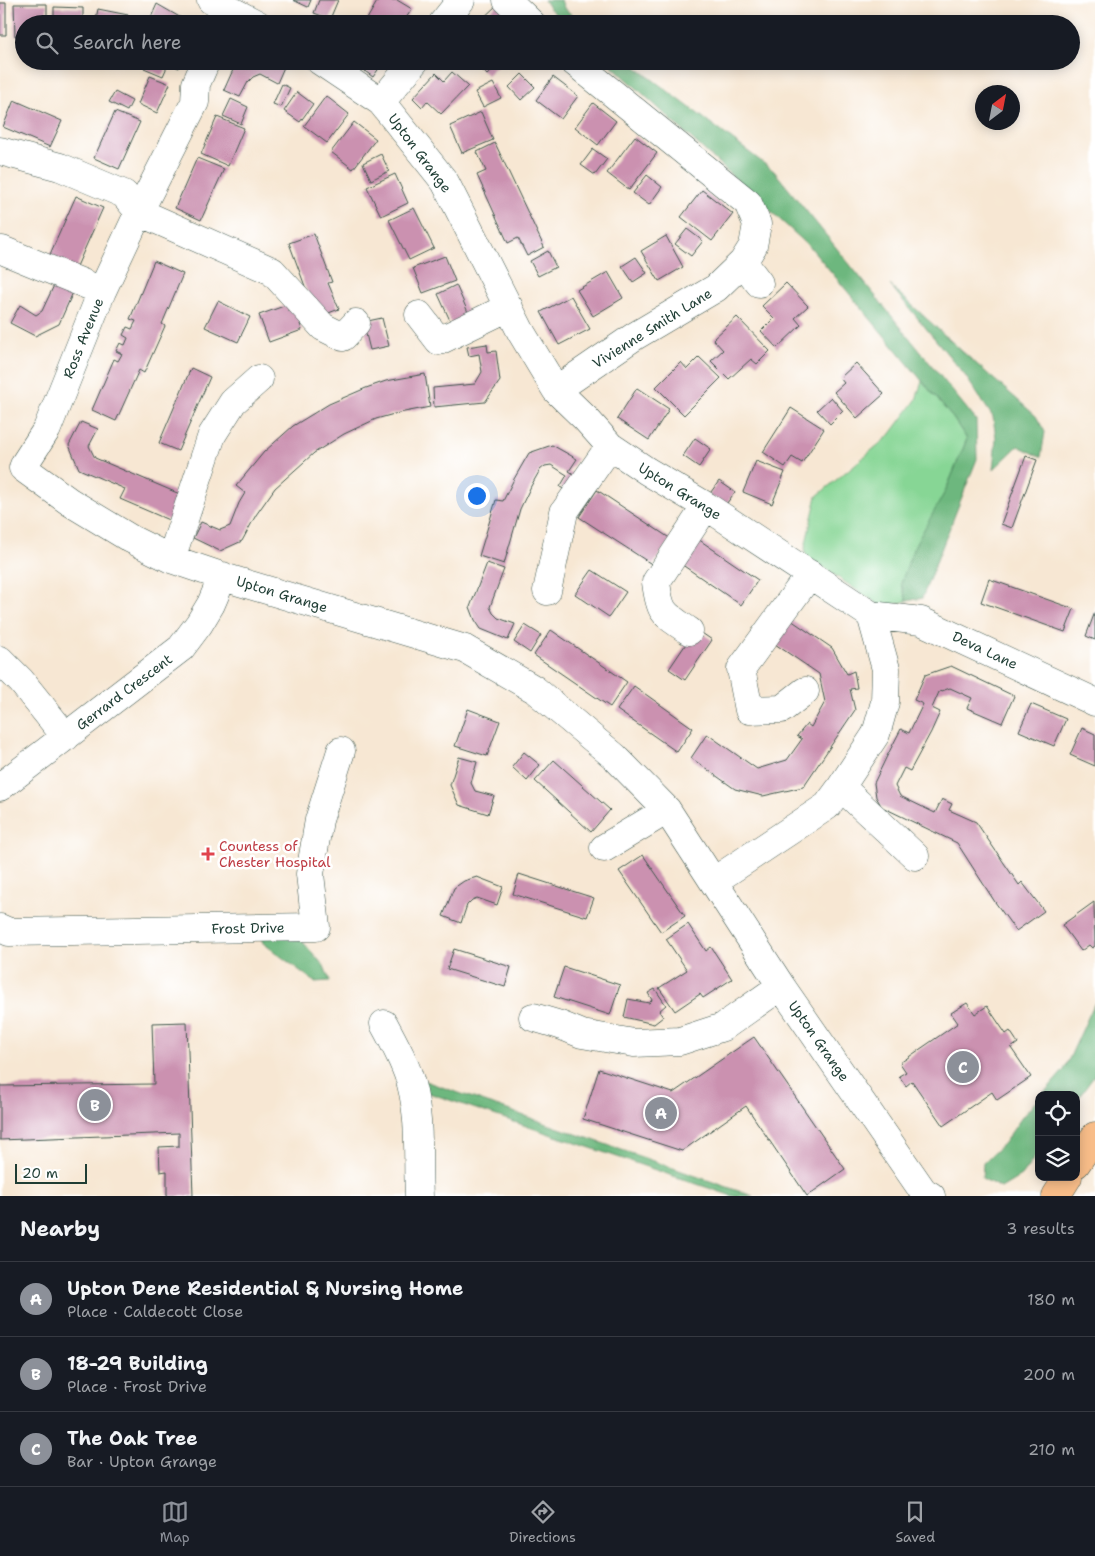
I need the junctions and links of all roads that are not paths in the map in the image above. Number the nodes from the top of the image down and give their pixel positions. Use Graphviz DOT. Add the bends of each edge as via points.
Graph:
graph roads {
  1 [pos="461,0"];
  2 [pos="507,0"];
  3 [pos="449,15"];
  4 [pos="523,15"];
  5 [pos="202,70"];
  6 [pos="333,70"];
  7 [pos="408,70"];
  8 [pos="582,70"];
  9 [pos="381,102"];
  10 [pos="0,150"];
  11 [pos="139,212"];
  12 [pos="2,250"];
  13 [pos="102,291"];
  14 [pos="509,307"];
  15 [pos="419,315"];
  16 [pos="356,323"];
  17 [pos="259,379"];
  18 [pos="556,390"];
  19 [pos="610,446"];
  20 [pos="25,463"];
  21 [pos="706,506"];
  22 [pos="171,559"];
  23 [pos="810,574"];
  24 [pos="223,576"];
  25 [pos="547,591"];
  26 [pos="871,615"];
  27 [pos="689,631"];
  28 [pos="0,660"];
  29 [pos="805,691"];
  30 [pos="1095,702"];
  31 [pos="66,736"];
  32 [pos="341,751"];
  33 [pos="0,787"];
  34 [pos="841,788"];
  35 [pos="667,810"];
  36 [pos="604,848"];
  37 [pos="914,856"];
  38 [pos="714,881"];
  39 [pos="0,928"];
  40 [pos="781,986"];
  41 [pos="533,1017"];
  42 [pos="384,1024"];
  43 [pos="1095,1136"];
  44 [pos="1080,1158"];
  45 [pos="1065,1181"];
  46 [pos="418,1196"];
  47 [pos="931,1196"];
  48 [pos="1056,1196"];
  1 -- 3 [label="street"];
  2 -- 4 [label="street"];
  5 -- 11 [label="street, Ross Avenue" via="196,84 195,102"];
  6 -- 9 [label="street, Upton Grange"];
  7 -- 9 [label="street"];
  8 -- 18 [label="street, Vivienne Smith Lane" via="748,203 757,224 752,264 635,336"];
  9 -- 14 [label="street, Upton Grange" via="446,182"];
  10 -- 11 [label="street" via="60,167 124,194"];
  11 -- 13 [label="street, Ross Avenue"];
  11 -- 16 [label="street" via="272,271 323,327 343,337"];
  12 -- 13 [label="street"];
  13 -- 20 [label="street, Ross Avenue" via="47,429"];
  14 -- 15 [label="street" via="440,341"];
  14 -- 18 [label="street, Upton Grange"];
  17 -- 22 [label="street" via="233,402 212,435"];
  18 -- 19 [label="street, Upton Grange"];
  19 -- 21 [label="street, Upton Grange"];
  19 -- 25 [label="street" via="564,512"];
  20 -- 22 [label="street, Upton Grange" via="23,468 70,502"];
  21 -- 23 [label="street, Upton Grange"];
  21 -- 27 [label="street" via="656,582 658,603 666,615"];
  22 -- 24 [label="street, Upton Grange"];
  23 -- 26 [label="street, Upton Grange"];
  23 -- 29 [label="street" via="741,669 749,710 782,709"];
  24 -- 31 [label="street, Gerrard Crescent" via="210,604 182,648"];
  24 -- 35 [label="street, Upton Grange" via="464,649 534,689 615,757"];
  26 -- 30 [label="street, Deva Lane" via="921,621"];
  26 -- 34 [label="street" via="886,669 885,702 876,734"];
  28 -- 31 [label="street"];
  31 -- 33 [label="street, Gerrard Crescent"];
  32 -- 39 [label="street, Frost Drive" via="319,820 310,874 316,927 9,932"];
  34 -- 37 [label="street"];
  34 -- 38 [label="street" via="827,806"];
  35 -- 36 [label="street"];
  35 -- 38 [label="street, Upton Grange"];
  38 -- 40 [label="street, Upton Grange"];
  40 -- 41 [label="street" via="723,1027 680,1041 634,1043 582,1034"];
  40 -- 47 [label="street, Upton Grange" via="923,1190"];
  42 -- 46 [label="street" via="411,1082 416,1105"];
  43 -- 44 [label="highway"];
  45 -- 48 [label="highway"];
}
